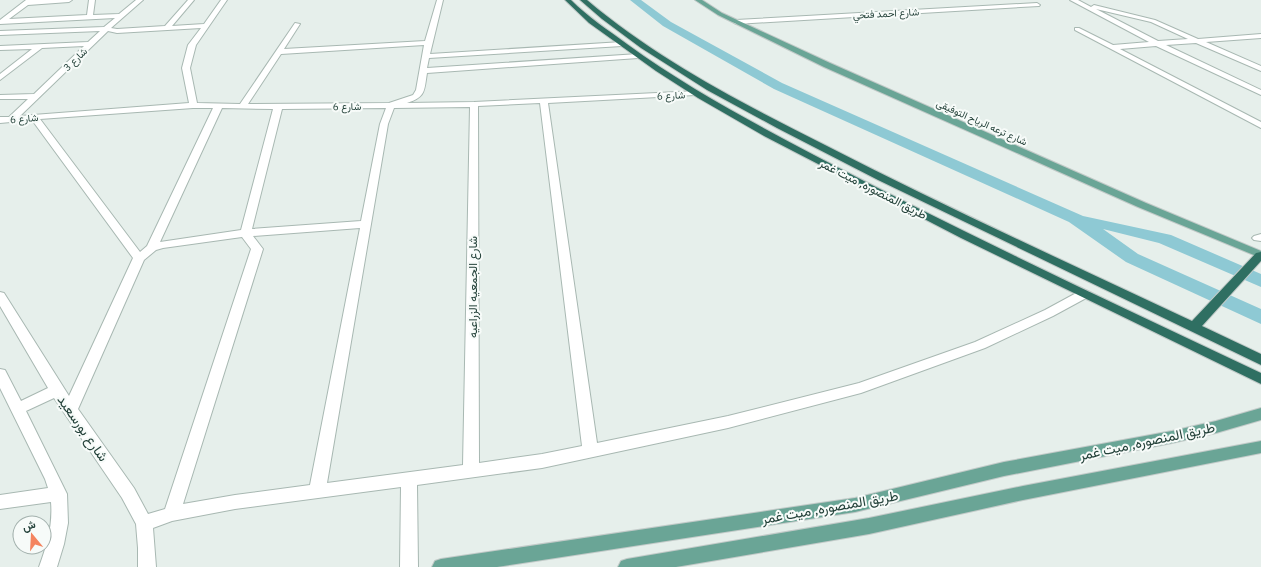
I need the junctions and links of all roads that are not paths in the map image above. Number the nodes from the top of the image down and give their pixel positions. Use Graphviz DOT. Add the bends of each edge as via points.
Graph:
graph roads {
  1 [pos="69,0"];
  2 [pos="92,0"];
  3 [pos="140,0"];
  4 [pos="191,0"];
  5 [pos="224,0"];
  6 [pos="440,0"];
  7 [pos="568,0"];
  8 [pos="583,0"];
  9 [pos="698,0"];
  10 [pos="1074,0"];
  11 [pos="28,1"];
  12 [pos="1037,5"];
  13 [pos="58,10"];
  14 [pos="122,16"];
  15 [pos="90,17"];
  16 [pos="1,22"];
  17 [pos="736,22"];
  18 [pos="297,24"];
  19 [pos="204,26"];
  20 [pos="167,28"];
  21 [pos="106,29"];
  22 [pos="1077,29"];
  23 [pos="0,33"];
  24 [pos="1261,36"];
  25 [pos="1200,42"];
  26 [pos="428,43"];
  27 [pos="90,44"];
  28 [pos="622,44"];
  29 [pos="1158,44"];
  30 [pos="40,46"];
  31 [pos="1111,47"];
  32 [pos="0,48"];
  33 [pos="278,52"];
  34 [pos="426,56"];
  35 [pos="638,56"];
  36 [pos="1261,69"];
  37 [pos="423,71"];
  38 [pos="0,78"];
  39 [pos="710,88"];
  40 [pos="695,93"];
  41 [pos="1261,93"];
  42 [pos="37,96"];
  43 [pos="0,97"];
  44 [pos="544,102"];
  45 [pos="474,104"];
  46 [pos="219,105"];
  47 [pos="244,105"];
  48 [pos="391,105"];
  49 [pos="193,106"];
  50 [pos="278,107"];
  51 [pos="34,118"];
  52 [pos="12,119"];
  53 [pos="0,120"];
  54 [pos="1261,125"];
  55 [pos="367,224"];
  56 [pos="246,233"];
  57 [pos="152,248"];
  58 [pos="1260,255"];
  59 [pos="138,258"];
  60 [pos="1084,294"];
  61 [pos="0,296"];
  62 [pos="1194,327"];
  63 [pos="1261,360"];
  64 [pos="0,374"];
  65 [pos="1261,379"];
  66 [pos="57,390"];
  67 [pos="18,409"];
  68 [pos="70,410"];
  69 [pos="1260,416"];
  70 [pos="1261,447"];
  71 [pos="590,451"];
  72 [pos="471,470"];
  73 [pos="409,479"];
  74 [pos="317,492"];
  75 [pos="59,494"];
  76 [pos="0,502"];
  77 [pos="172,514"];
  78 [pos="144,523"];
  79 [pos="48,567"];
  80 [pos="147,567"];
  81 [pos="409,567"];
  82 [pos="441,567"];
  83 [pos="627,567"];
  1 -- 13 [label="street"];
  2 -- 15 [label="street"];
  3 -- 14 [label="street, شارع 3"];
  4 -- 20 [label="street"];
  5 -- 19 [label="street"];
  6 -- 26 [label="street"];
  7 -- 28 [label="highway, طريق المنصوره, ميت غمر"];
  8 -- 39 [label="highway, طريق المنصوره, ميت غمر" via="627,35"];
  9 -- 17 [label="main road, شارع ترعه الرياح التوفيقى"];
  10 -- 25 [label="street" via="1143,18"];
  10 -- 29 [label="street"];
  11 -- 13 [label="street"];
  11 -- 16 [label="street"];
  12 -- 17 [label="street, شارع احمد فتحي"];
  13 -- 15 [label="street"];
  13 -- 16 [label="street"];
  14 -- 15 [label="street"];
  14 -- 21 [label="street, شارع 3"];
  17 -- 58 [label="main road, شارع ترعه الرياح التوفيقى" via="1142,205"];
  18 -- 33 [label="street"];
  19 -- 20 [label="street"];
  19 -- 49 [label="street" via="192,45 186,68"];
  20 -- 21 [label="street" via="117,31"];
  21 -- 23 [label="street"];
  21 -- 27 [label="street, شارع 3"];
  22 -- 31 [label="street"];
  24 -- 25 [label="street"];
  25 -- 29 [label="street"];
  25 -- 36 [label="street"];
  26 -- 33 [label="street"];
  26 -- 34 [label="street"];
  27 -- 30 [label="street"];
  27 -- 42 [label="street, شارع 3"];
  28 -- 34 [label="street"];
  28 -- 35 [label="highway, طريق المنصوره, ميت غمر"];
  29 -- 31 [label="street"];
  29 -- 41 [label="street"];
  30 -- 32 [label="street"];
  30 -- 38 [label="street"];
  31 -- 54 [label="street"];
  33 -- 47 [label="street"];
  34 -- 37 [label="street"];
  35 -- 37 [label="street"];
  35 -- 40 [label="highway, طريق المنصوره, ميت غمر"];
  37 -- 48 [label="street" via="420,90 416,97"];
  39 -- 40 [label="highway"];
  39 -- 62 [label="highway, طريق المنصوره, ميت غمر" via="881,178"];
  40 -- 44 [label="street, شارع 6"];
  40 -- 60 [label="highway, طريق المنصوره, ميت غمر" via="862,185"];
  42 -- 43 [label="street"];
  42 -- 52 [label="street, شارع 3"];
  44 -- 45 [label="street, شارع 6"];
  44 -- 71 [label="street"];
  45 -- 48 [label="street, شارع 6"];
  45 -- 72 [label="street, شارع الجمعيه الزراعيه"];
  46 -- 47 [label="street, شارع 6"];
  46 -- 49 [label="street, شارع 6"];
  46 -- 57 [label="street"];
  47 -- 50 [label="street, شارع 6"];
  48 -- 50 [label="street, شارع 6"];
  48 -- 55 [label="street" via="384,124"];
  49 -- 51 [label="street, شارع 6"];
  50 -- 56 [label="street"];
  51 -- 52 [label="street, شارع 6"];
  51 -- 59 [label="street"];
  52 -- 53 [label="street, شارع 6"];
  55 -- 56 [label="street"];
  55 -- 74 [label="street"];
  56 -- 57 [label="street"];
  56 -- 77 [label="street" via="257,248"];
  57 -- 59 [label="street"];
  58 -- 62 [label="highway"];
  59 -- 68 [label="street"];
  60 -- 65 [label="highway, طريق المنصوره, ميت غمر"];
  60 -- 71 [label="street" via="980,345 861,388 728,422"];
  61 -- 66 [label="street, شارع بورسعيد"];
  62 -- 63 [label="highway, طريق المنصوره, ميت غمر"];
  64 -- 67 [label="street"];
  66 -- 67 [label="street"];
  66 -- 68 [label="street, شارع بورسعيد"];
  67 -- 75 [label="street"];
  68 -- 78 [label="street, شارع بورسعيد" via="128,493"];
  69 -- 82 [label="main road, طريق المنصوره, ميت غمر" via="1172,437 1004,469 855,505"];
  70 -- 83 [label="main road, طريق المنصوره, ميت غمر" via="869,526"];
  71 -- 72 [label="street" via="542,461"];
  72 -- 73 [label="street"];
  73 -- 74 [label="street"];
  73 -- 81 [label="street"];
  74 -- 77 [label="street" via="235,502"];
  75 -- 76 [label="street"];
  75 -- 79 [label="street" via="61,523"];
  77 -- 78 [label="street"];
  78 -- 80 [label="street, شارع بورسعيد"];
}
